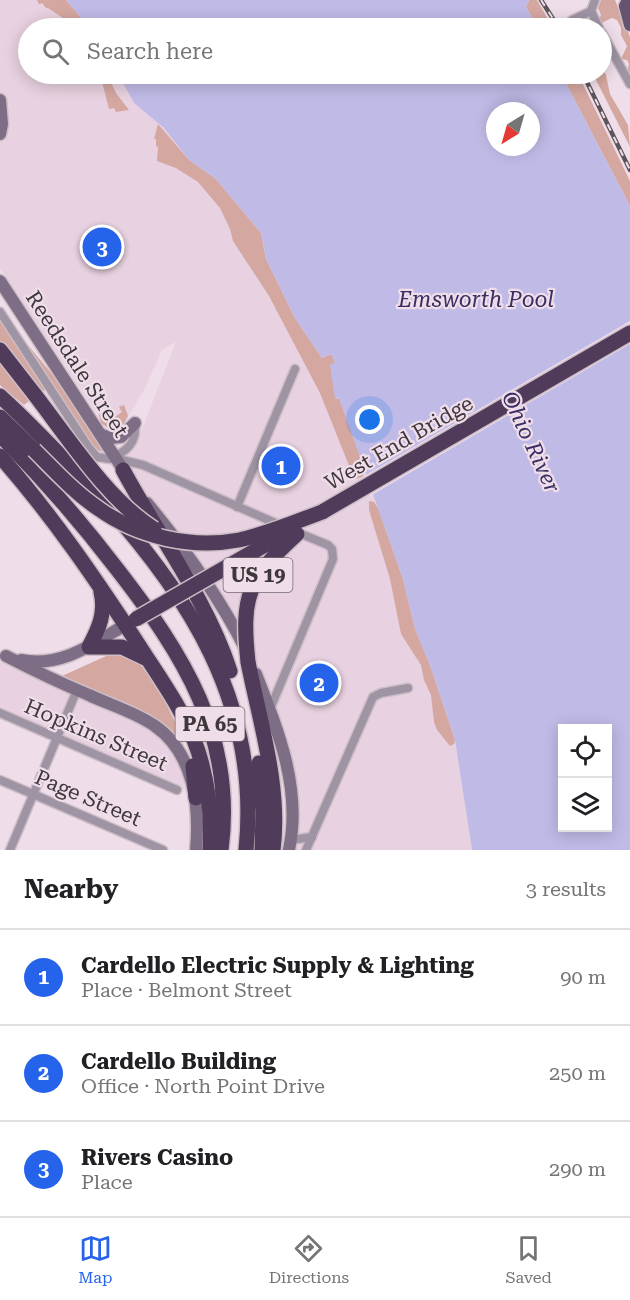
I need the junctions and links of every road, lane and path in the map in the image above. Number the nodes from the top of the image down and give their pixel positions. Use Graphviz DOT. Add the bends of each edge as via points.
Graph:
graph roads {
  1 [pos="629,0"];
  2 [pos="593,5"];
  3 [pos="575,18"];
  4 [pos="630,25"];
  5 [pos="612,51"];
  6 [pos="630,84"];
  7 [pos="0,100"];
  8 [pos="0,134"];
  9 [pos="0,281"];
  10 [pos="0,295"];
  11 [pos="0,312"];
  12 [pos="630,333"];
  13 [pos="41,345"];
  14 [pos="0,350"];
  15 [pos="295,369"];
  16 [pos="0,396"];
  17 [pos="0,417"];
  18 [pos="135,423"];
  19 [pos="100,434"];
  20 [pos="0,435"];
  21 [pos="59,454"];
  22 [pos="0,456"];
  23 [pos="118,464"];
  24 [pos="237,507"];
  25 [pos="322,512"];
  26 [pos="176,540"];
  27 [pos="99,586"];
  28 [pos="131,622"];
  29 [pos="89,647"];
  30 [pos="3,654"];
  31 [pos="148,660"];
  32 [pos="408,688"];
  33 [pos="166,689"];
  34 [pos="77,690"];
  35 [pos="270,709"];
  36 [pos="0,713"];
  37 [pos="259,732"];
  38 [pos="57,738"];
  39 [pos="241,738"];
  40 [pos="0,780"];
  41 [pos="177,790"];
  42 [pos="33,794"];
  43 [pos="196,798"];
  44 [pos="312,837"];
  45 [pos="290,845"];
  46 [pos="10,850"];
  47 [pos="163,850"];
  48 [pos="196,850"];
  49 [pos="210,850"];
  50 [pos="221,850"];
  51 [pos="236,850"];
  52 [pos="246,850"];
  53 [pos="262,850"];
  54 [pos="273,850"];
  55 [pos="306,850"];
  1 -- 4 [label="main road" via="625,6"];
  2 -- 3 [label="street"];
  5 -- 6 [label="street"];
  7 -- 8 [label="main road"];
  9 -- 13 [label="main road, Reedsdale Street"];
  10 -- 13 [label="main road"];
  11 -- 23 [label="street, Reedsdale Street" via="93,453"];
  12 -- 25 [label="highway, West End Bridge / US 19"];
  13 -- 19 [label="main road, Reedsdale Street"];
  14 -- 26 [label="highway, bridge" via="122,503 147,524"];
  15 -- 24 [label="street"];
  16 -- 21 [label="highway, PA 65"];
  17 -- 26 [label="highway, bridge" via="76,492 103,512 135,528"];
  18 -- 19 [label="main road" via="121,437"];
  18 -- 23 [label="street" via="133,443"];
  19 -- 23 [label="main road, Reedsdale Street"];
  20 -- 50 [label="highway, PA 65" via="107,555 189,675 216,747 223,806"];
  21 -- 39 [label="highway, PA 65" via="131,532 190,612 223,678"];
  21 -- 51 [label="highway" via="158,582 206,664 233,751 238,807"];
  22 -- 27 [label="highway"];
  23 -- 24 [label="street" via="143,465"];
  23 -- 35 [label="main road" via="210,586 247,652"];
  23 -- 39 [label="highway" via="218,638 238,699"];
  24 -- 35 [label="street" via="328,545 334,554"];
  25 -- 26 [label="highway, bridge" via="239,540"];
  25 -- 28 [label="highway, West End Bridge / US 19, bridge"];
  25 -- 37 [label="highway, US 19, bridge" via="270,560 252,586 247,602 248,662"];
  27 -- 28 [label="highway"];
  27 -- 29 [label="highway" via="102,617"];
  28 -- 29 [label="main road"];
  28 -- 31 [label="highway"];
  29 -- 30 [label="main road" via="44,662 28,662"];
  29 -- 31 [label="highway" via="122,647"];
  30 -- 34 [label="main road"];
  31 -- 33 [label="highway"];
  32 -- 44 [label="street" via="374,697"];
  33 -- 43 [label="highway" via="189,747"];
  33 -- 49 [label="highway" via="190,731 201,764 209,805"];
  34 -- 38 [label="street"];
  34 -- 43 [label="main road" via="146,720 161,731 184,761"];
  35 -- 45 [label="main road" via="289,774"];
  36 -- 38 [label="street, Hopkins Street"];
  37 -- 53 [label="highway"];
  37 -- 54 [label="highway" via="273,798"];
  38 -- 41 [label="street, Hopkins Street"];
  38 -- 42 [label="street"];
  39 -- 52 [label="highway, PA 65" via="248,807"];
  40 -- 42 [label="street, Page Street"];
  42 -- 46 [label="street"];
  42 -- 47 [label="street, Page Street"];
  43 -- 48 [label="main road"];
  44 -- 45 [label="street"];
  44 -- 55 [label="street"];
}
